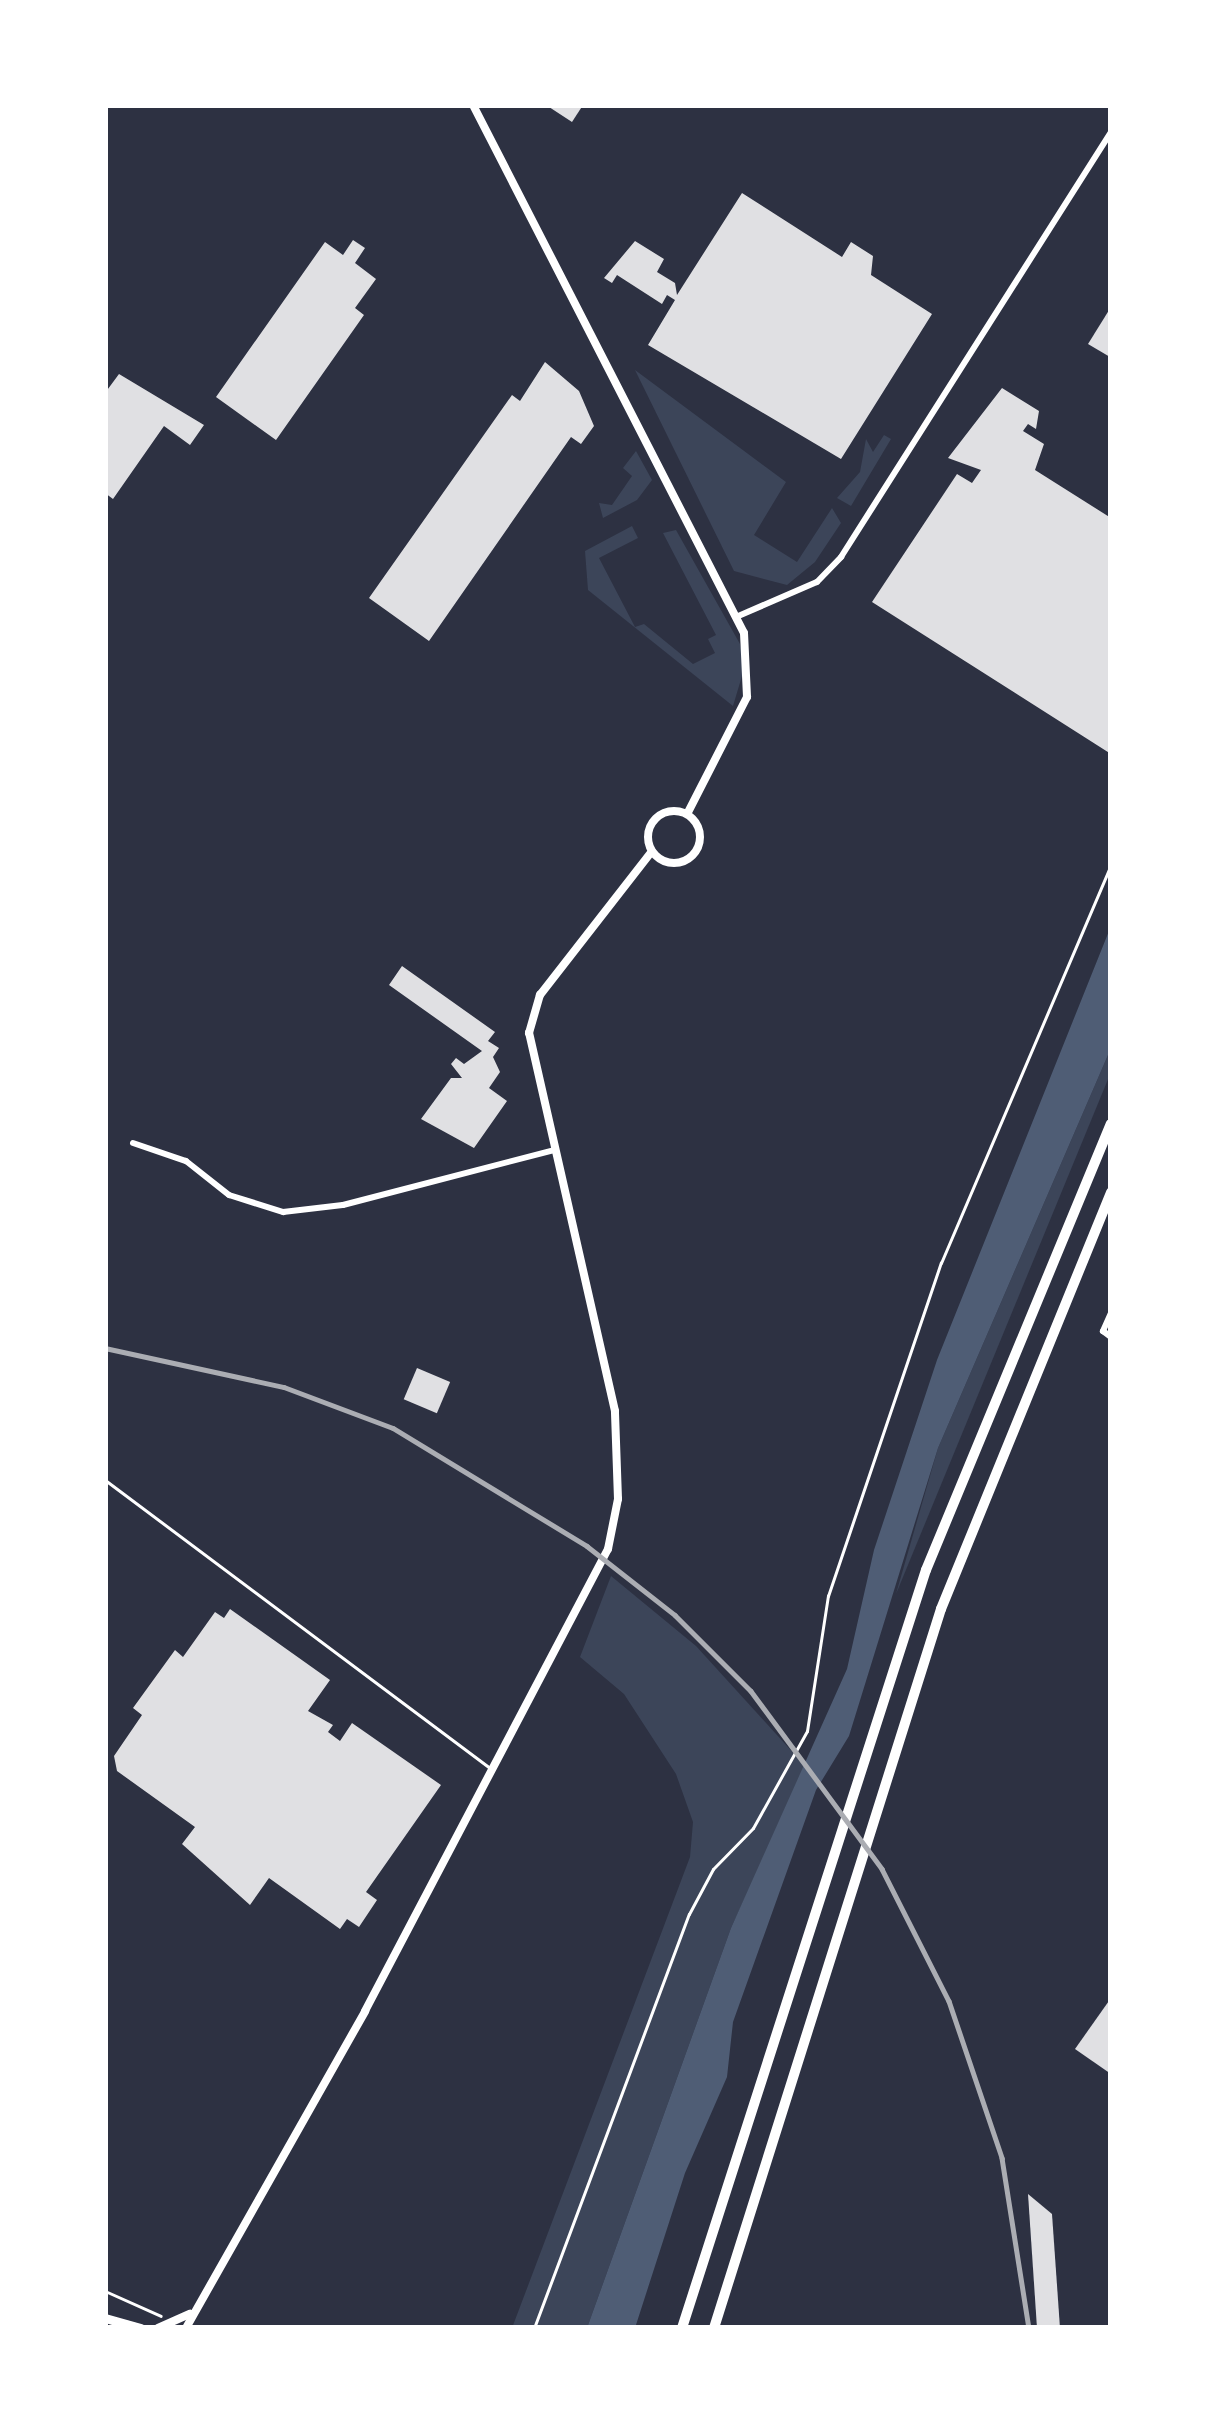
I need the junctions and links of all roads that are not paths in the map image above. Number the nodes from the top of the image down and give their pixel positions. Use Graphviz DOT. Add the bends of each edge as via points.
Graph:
graph roads {
  1 [pos="473,105"];
  2 [pos="1111,132"];
  3 [pos="736,617"];
  4 [pos="687,814"];
  5 [pos="652,851"];
  6 [pos="1111,1124"];
  7 [pos="133,1143"];
  8 [pos="554,1150"];
  9 [pos="1111,1192"];
  10 [pos="1111,1313"];
  11 [pos="1111,1337"];
  12 [pos="105,1480"];
  13 [pos="494,1772"];
  14 [pos="191,2313"];
  15 [pos="105,2318"];
  16 [pos="116,2328"];
  17 [pos="142,2328"];
  18 [pos="158,2328"];
  19 [pos="186,2328"];
  20 [pos="682,2328"];
  21 [pos="714,2328"];
  1 -- 3 [label="street"];
  2 -- 3 [label="street" via="841,557 813,584"];
  3 -- 4 [label="street" via="750,665 747,698"];
  4 -- 5 [label="street" via="655,819"];
  4 -- 5 [label="street" via="700,833 693,855 672,863"];
  5 -- 8 [label="street" via="531,1014 533,1063"];
  6 -- 20 [label="highway" via="926,1570"];
  7 -- 8 [label="street" via="186,1161 229,1195 283,1212 344,1205"];
  8 -- 13 [label="street" via="615,1411 618,1499 603,1565"];
  9 -- 21 [label="highway" via="969,1529"];
  10 -- 11 [label="street" via="1103,1331"];
  12 -- 13 [label="lane"];
  13 -- 14 [label="street"];
  14 -- 18 [label="street"];
  14 -- 19 [label="street"];
  15 -- 16 [label="main road"];
  15 -- 17 [label="main road"];
  17 -- 18 [label="main road"];
}
